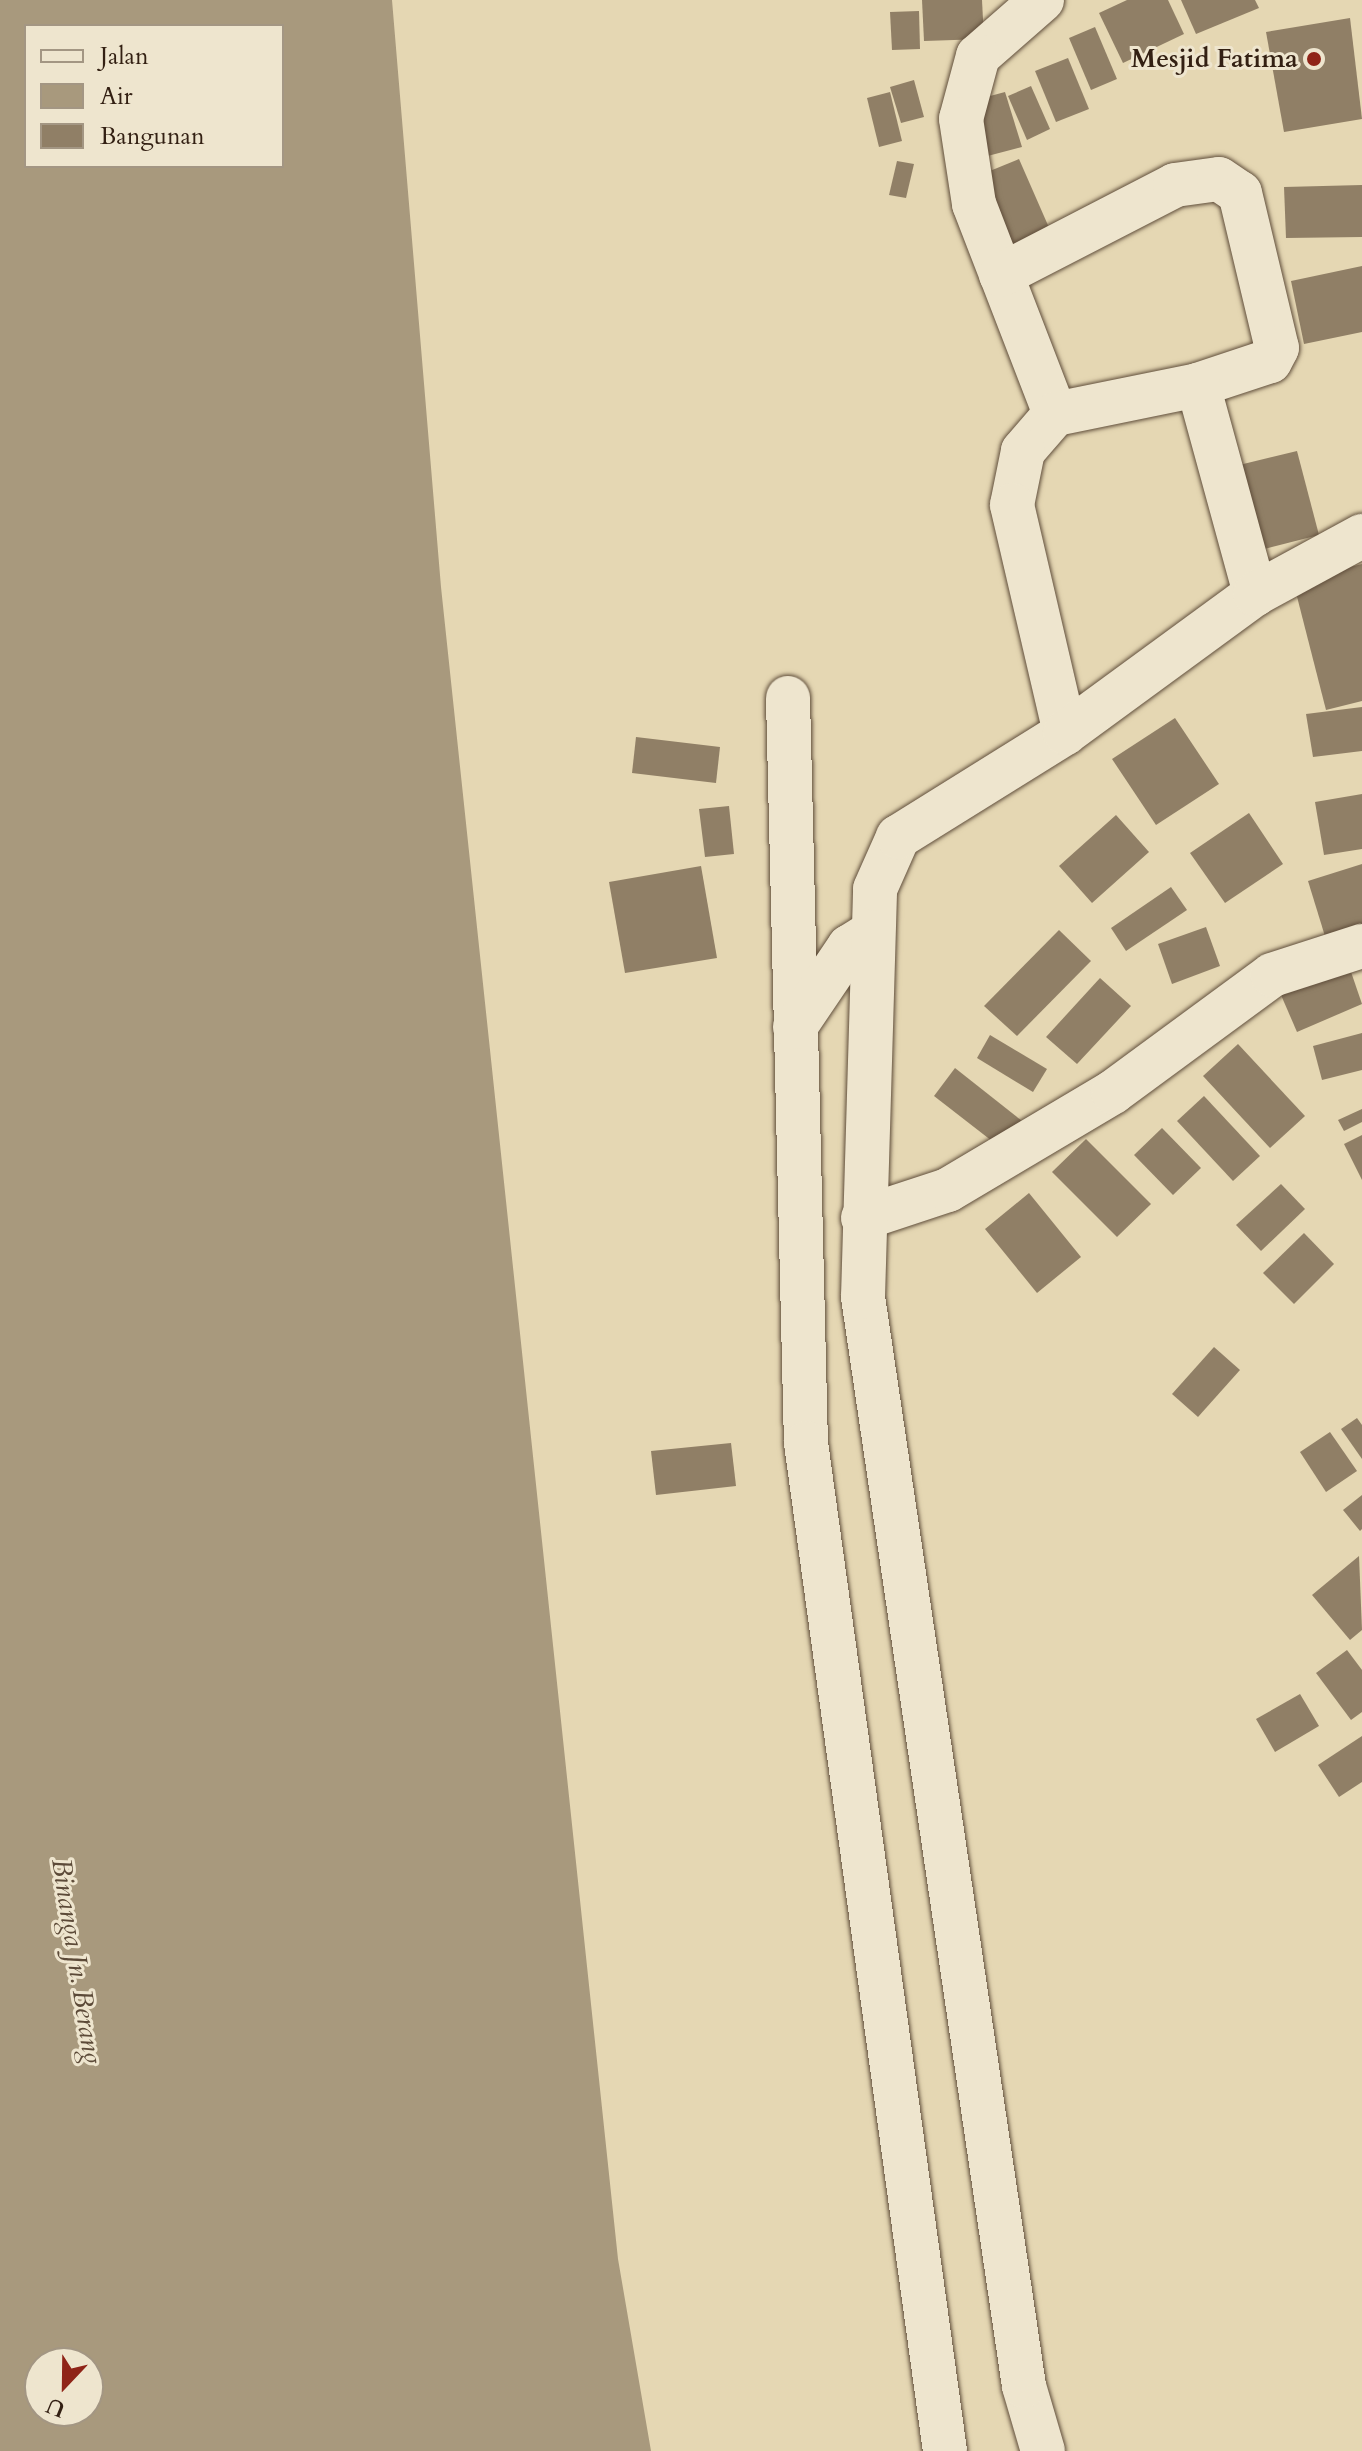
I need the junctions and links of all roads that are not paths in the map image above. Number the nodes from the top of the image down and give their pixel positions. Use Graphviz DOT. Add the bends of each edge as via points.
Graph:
graph roads {
  1 [pos="1042,0"];
  2 [pos="1001,275"];
  3 [pos="1198,385"];
  4 [pos="1055,414"];
  5 [pos="1362,536"];
  6 [pos="1255,594"];
  7 [pos="788,698"];
  8 [pos="1065,733"];
  9 [pos="873,932"];
  10 [pos="1362,946"];
  11 [pos="795,1027"];
  12 [pos="863,1218"];
  13 [pos="945,2451"];
  14 [pos="1043,2451"];
  1 -- 2 [label="street" via="978,56 965,85 963,153"];
  2 -- 3 [label="street" via="1175,185 1206,176 1232,185 1240,193 1277,348 1270,361"];
  2 -- 4 [label="street"];
  3 -- 4 [label="street"];
  3 -- 6 [label="street"];
  4 -- 8 [label="street" via="1023,451 1012,505"];
  5 -- 6 [label="street"];
  6 -- 8 [label="street"];
  7 -- 11 [label="street"];
  8 -- 9 [label="street" via="898,837 875,889"];
  9 -- 11 [label="street" via="849,947"];
  9 -- 12 [label="street"];
  10 -- 12 [label="street" via="1272,975 1113,1092 948,1190"];
  11 -- 13 [label="street" via="806,1443"];
  12 -- 14 [label="street" via="863,1297 1024,2386"];
}
